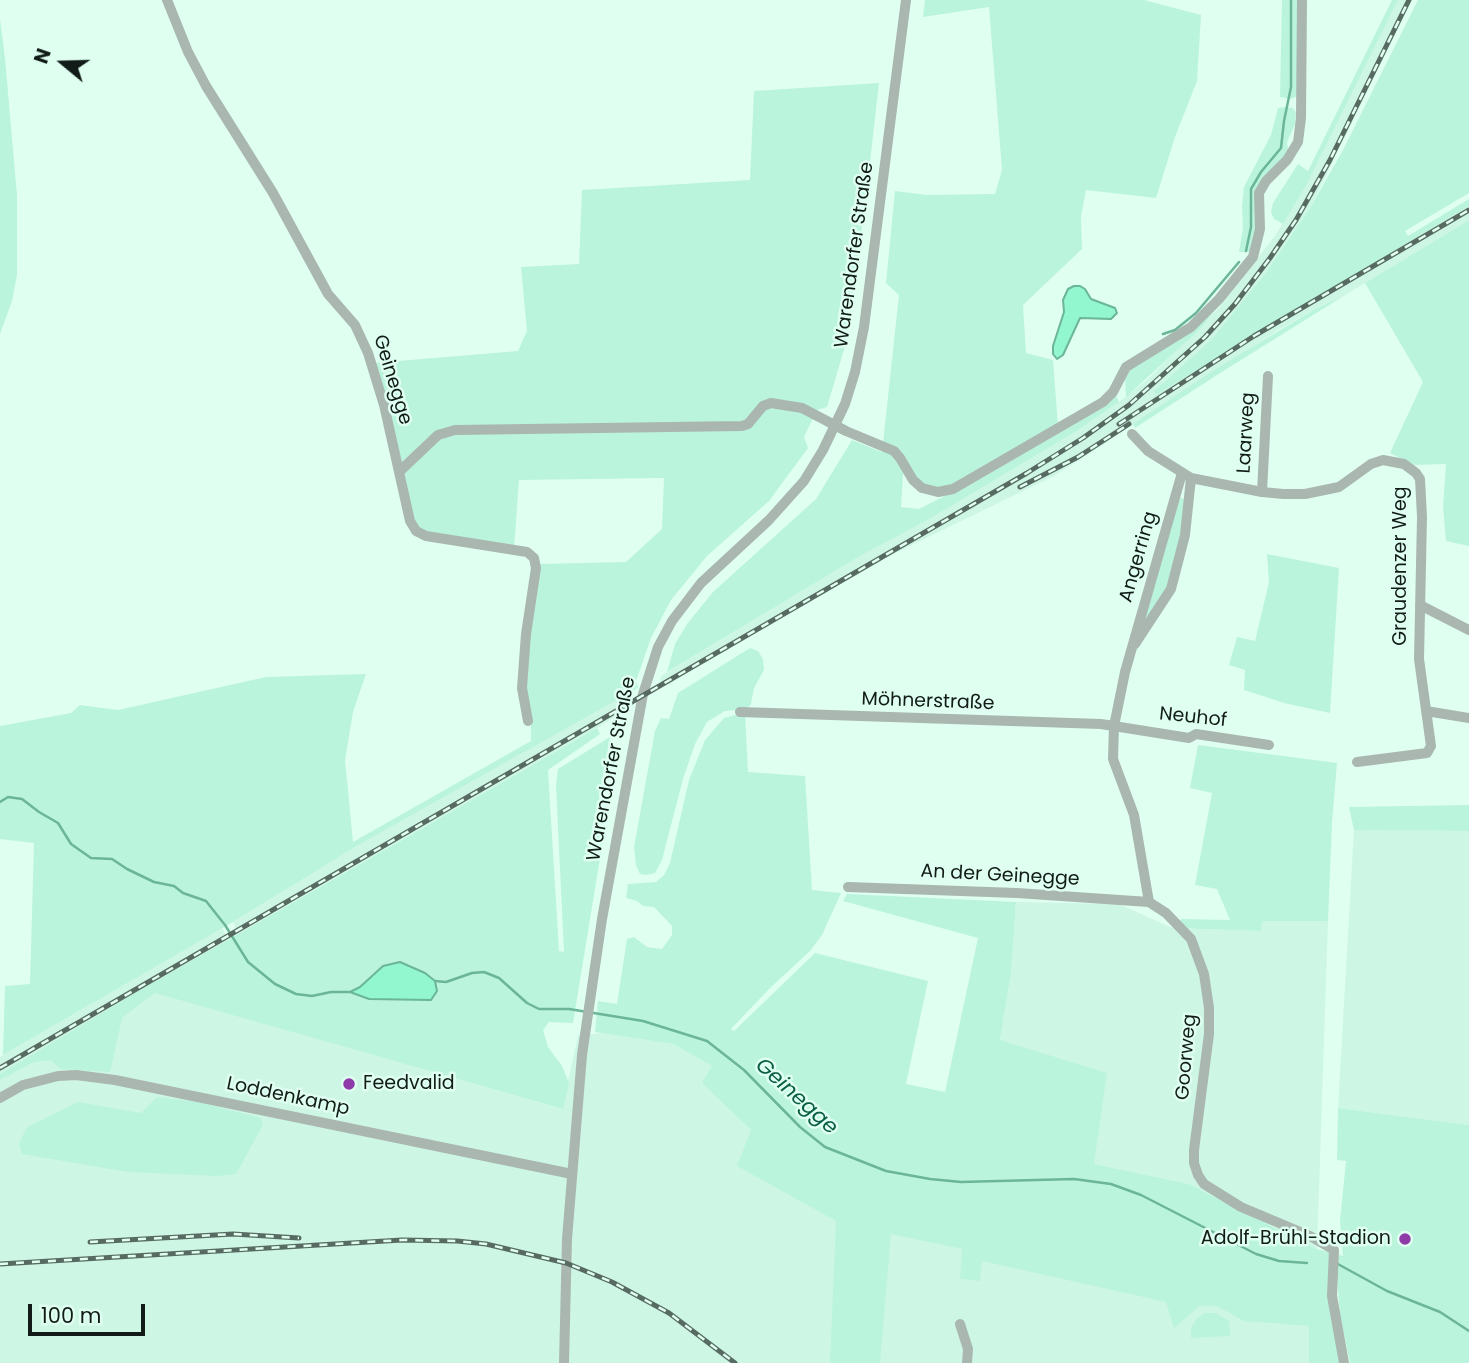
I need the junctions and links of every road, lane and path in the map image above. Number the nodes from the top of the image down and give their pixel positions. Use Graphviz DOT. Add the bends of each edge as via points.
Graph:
graph roads {
  1 [pos="167,0"];
  2 [pos="906,0"];
  3 [pos="1302,0"];
  4 [pos="1268,376"];
  5 [pos="836,425"];
  6 [pos="1132,434"];
  7 [pos="394,455"];
  8 [pos="412,459"];
  9 [pos="400,471"];
  10 [pos="1186,475"];
  11 [pos="1262,492"];
  12 [pos="1420,605"];
  13 [pos="1469,630"];
  14 [pos="1131,651"];
  15 [pos="1426,711"];
  16 [pos="740,712"];
  17 [pos="1469,718"];
  18 [pos="528,721"];
  19 [pos="1114,726"];
  20 [pos="1269,745"];
  21 [pos="1357,762"];
  22 [pos="848,887"];
  23 [pos="1149,902"];
  24 [pos="0,1098"];
  25 [pos="572,1174"];
  26 [pos="960,1324"];
  27 [pos="564,1363"];
  28 [pos="967,1363"];
  29 [pos="1344,1363"];
  1 -- 7 [label="street, Geinegge" via="206,86 328,293 355,325 384,405"];
  2 -- 5 [label="street, Warendorfer Straße" via="864,327 852,384"];
  3 -- 5 [label="street" via="1298,142 1259,193 1255,251 1206,313 1181,335 1133,362 1113,392 1095,408 946,492 922,488 894,451"];
  4 -- 11 [label="street, Laarweg"];
  5 -- 8 [label="street" via="802,408 771,403 742,426 455,430 438,435"];
  5 -- 25 [label="street, Warendorfer Straße" via="804,481 701,583 658,647 641,703 591,984"];
  6 -- 10 [label="street" via="1148,451"];
  7 -- 8 [label="street"];
  7 -- 9 [label="street, Geinegge"];
  8 -- 9 [label="street"];
  9 -- 18 [label="street, Geinegge" via="416,531 527,552 534,558 522,688"];
  10 -- 11 [label="street, Graudenzer Weg"];
  10 -- 14 [label="street, Angerring"];
  10 -- 14 [label="street, Angerring" via="1185,535 1171,589"];
  11 -- 12 [label="street, Graudenzer Weg" via="1305,494 1339,487 1383,460 1411,468 1420,479"];
  12 -- 13 [label="street"];
  12 -- 15 [label="street, Graudenzer Weg" via="1419,659"];
  14 -- 19 [label="street, Angerring"];
  15 -- 17 [label="street"];
  15 -- 21 [label="street, Graudenzer Weg" via="1431,746 1427,753"];
  16 -- 19 [label="street, Möhnerstraße"];
  19 -- 20 [label="street, Neuhof"];
  19 -- 23 [label="street" via="1113,759 1134,816"];
  22 -- 23 [label="street, An der Geinegge"];
  23 -- 29 [label="street, Goorweg" via="1191,939 1204,974 1209,1034 1194,1150 1198,1175 1204,1184 1241,1207 1334,1250 1334,1312"];
  24 -- 25 [label="street, Loddenkamp" via="23,1085 58,1076 115,1080"];
  25 -- 27 [label="street, Warendorfer Straße"];
  26 -- 28 [label="street"];
}
